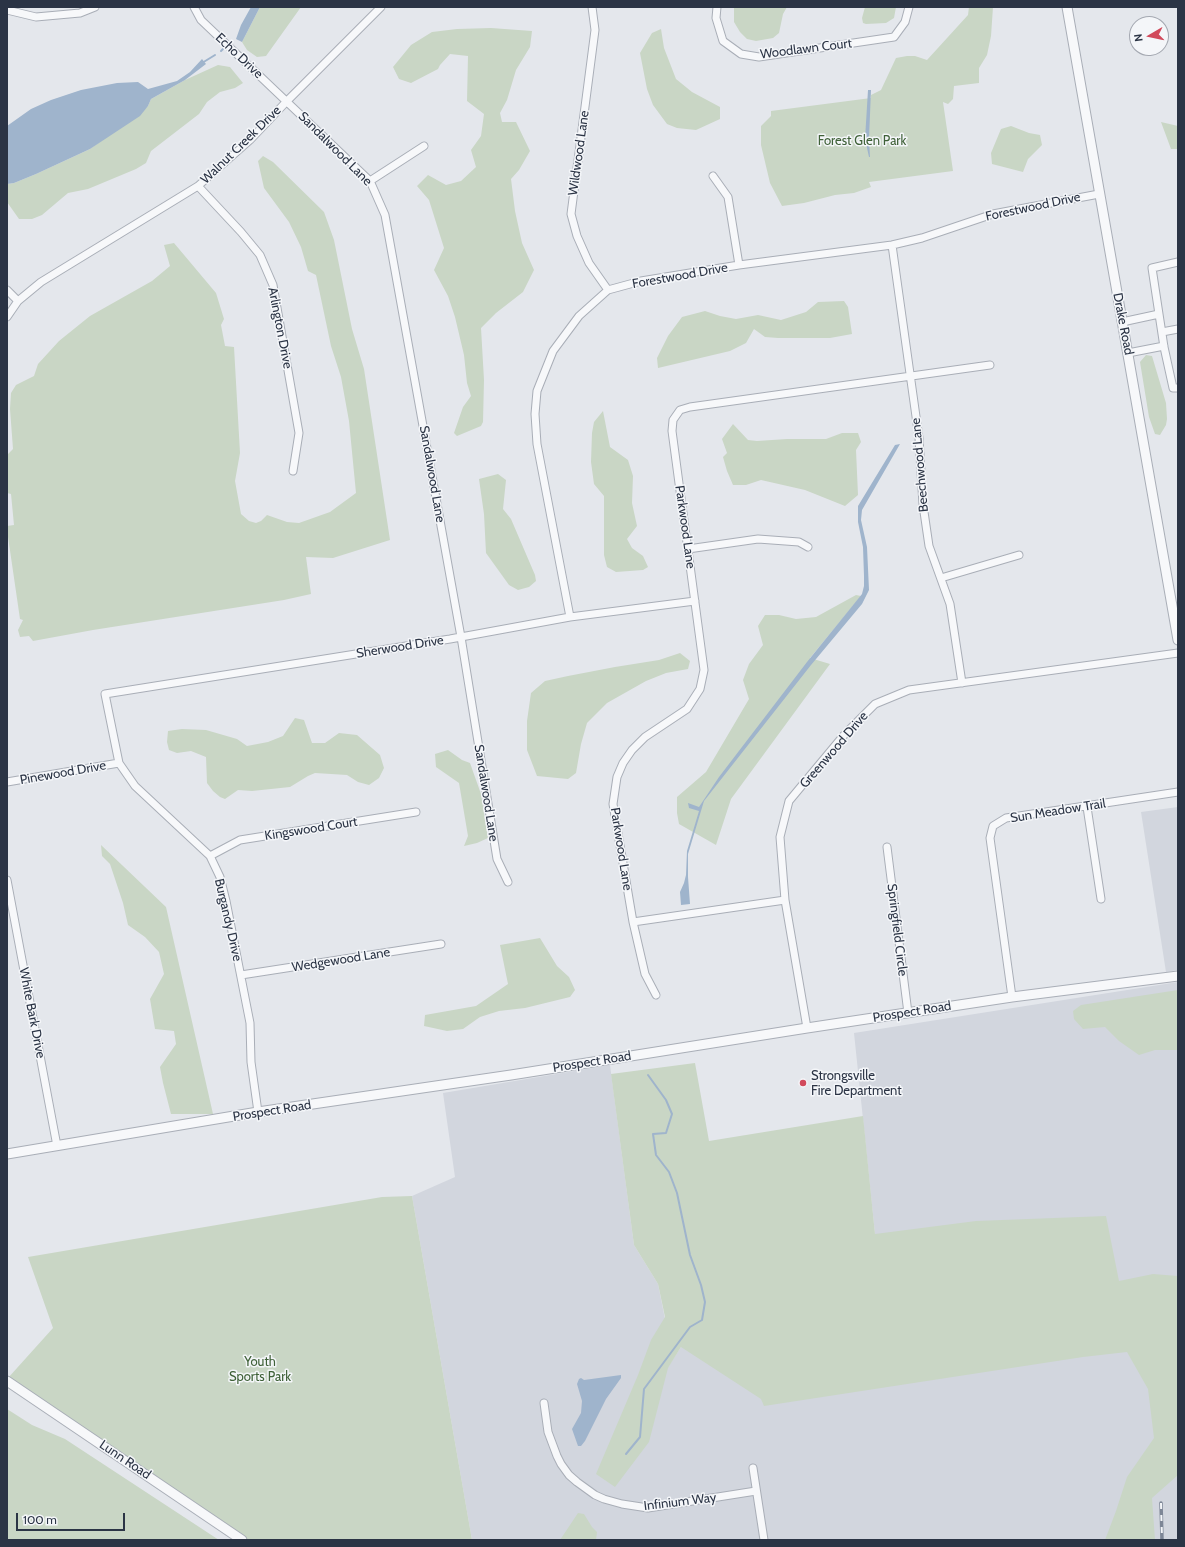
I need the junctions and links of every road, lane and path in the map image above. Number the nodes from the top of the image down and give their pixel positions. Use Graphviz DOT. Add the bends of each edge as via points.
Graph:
graph roads {
  1 [pos="95,7"];
  2 [pos="194,7"];
  3 [pos="381,7"];
  4 [pos="592,7"];
  5 [pos="717,7"];
  6 [pos="908,7"];
  7 [pos="1067,7"];
  8 [pos="7,10"];
  9 [pos="287,101"];
  10 [pos="424,146"];
  11 [pos="713,176"];
  12 [pos="370,181"];
  13 [pos="198,186"];
  14 [pos="1099,194"];
  15 [pos="892,245"];
  16 [pos="1178,262"];
  17 [pos="739,265"];
  18 [pos="7,290"];
  19 [pos="608,290"];
  20 [pos="18,301"];
  21 [pos="1159,314"];
  22 [pos="7,317"];
  23 [pos="1122,322"];
  24 [pos="1178,329"];
  25 [pos="1162,332"];
  26 [pos="1164,346"];
  27 [pos="1128,353"];
  28 [pos="990,364"];
  29 [pos="910,375"];
  30 [pos="1178,388"];
  31 [pos="293,471"];
  32 [pos="808,547"];
  33 [pos="688,549"];
  34 [pos="1019,555"];
  35 [pos="941,578"];
  36 [pos="695,601"];
  37 [pos="570,617"];
  38 [pos="461,637"];
  39 [pos="1178,638"];
  40 [pos="1178,653"];
  41 [pos="962,683"];
  42 [pos="105,694"];
  43 [pos="119,763"];
  44 [pos="7,782"];
  45 [pos="1178,792"];
  46 [pos="1087,807"];
  47 [pos="416,812"];
  48 [pos="887,847"];
  49 [pos="210,856"];
  50 [pos="7,880"];
  51 [pos="508,882"];
  52 [pos="1101,899"];
  53 [pos="785,900"];
  54 [pos="633,922"];
  55 [pos="441,944"];
  56 [pos="241,975"];
  57 [pos="1178,976"];
  58 [pos="656,995"];
  59 [pos="1012,997"];
  60 [pos="908,1013"];
  61 [pos="807,1028"];
  62 [pos="258,1112"];
  63 [pos="57,1146"];
  64 [pos="7,1154"];
  65 [pos="7,1381"];
  66 [pos="544,1403"];
  67 [pos="753,1468"];
  68 [pos="756,1491"];
  69 [pos="242,1540"];
  70 [pos="764,1540"];
  1 -- 8 [label="street" via="80,13 36,17"];
  2 -- 9 [label="street, Echo Drive" via="201,20"];
  3 -- 9 [label="street, Walnut Creek Drive"];
  4 -- 19 [label="street, Wildwood Lane" via="595,30 571,214 589,263"];
  5 -- 6 [label="street, Woodlawn Court" via="716,18 723,41 740,54 759,57 894,37 906,22"];
  7 -- 14 [label="street, Drake Road"];
  9 -- 12 [label="street, Sandalwood Lane"];
  9 -- 13 [label="street, Walnut Creek Drive" via="250,140"];
  10 -- 12 [label="street"];
  11 -- 17 [label="street" via="728,197"];
  12 -- 38 [label="street, Sandalwood Lane" via="386,215"];
  13 -- 20 [label="street, Walnut Creek Drive" via="41,282"];
  13 -- 31 [label="street, Arlington Drive" via="260,255 273,285 299,433"];
  14 -- 15 [label="street, Forestwood Drive" via="993,214 922,238"];
  14 -- 23 [label="street, Drake Road"];
  15 -- 17 [label="street, Forestwood Drive"];
  15 -- 29 [label="street, Beechwood Lane"];
  16 -- 21 [label="street" via="1152,268"];
  17 -- 19 [label="street, Forestwood Drive" via="641,281"];
  18 -- 20 [label="street"];
  19 -- 37 [label="street, Forestwood Drive" via="579,316 553,351 537,391 537,444"];
  20 -- 22 [label="street, Walnut Creek Drive"];
  21 -- 23 [label="street"];
  21 -- 25 [label="street"];
  23 -- 27 [label="street, Drake Road"];
  24 -- 25 [label="street"];
  25 -- 26 [label="street"];
  26 -- 27 [label="street"];
  26 -- 30 [label="street" via="1173,388"];
  27 -- 39 [label="street, Drake Road"];
  28 -- 29 [label="street, Parkwood Lane"];
  29 -- 33 [label="street, Parkwood Lane" via="680,410 673,420 672,431"];
  29 -- 35 [label="street, Beechwood Lane" via="929,546"];
  32 -- 33 [label="street" via="799,542 758,538"];
  33 -- 36 [label="street, Parkwood Lane"];
  34 -- 35 [label="street"];
  35 -- 41 [label="street, Beechwood Lane" via="950,604"];
  36 -- 37 [label="street, Sherwood Drive"];
  36 -- 54 [label="street, Parkwood Lane" via="704,670 700,689 687,709 645,737 632,750 617,777 614,804"];
  37 -- 38 [label="street, Sherwood Drive"];
  38 -- 42 [label="street, Sherwood Drive"];
  38 -- 51 [label="street, Sandalwood Lane" via="497,859"];
  40 -- 41 [label="street, Greenwood Drive"];
  41 -- 53 [label="street, Greenwood Drive" via="909,690 875,704 844,735 789,802 780,837"];
  42 -- 43 [label="street, Burgandy Drive"];
  43 -- 44 [label="street, Pinewood Drive"];
  43 -- 49 [label="street, Burgandy Drive" via="135,786"];
  45 -- 46 [label="street, Sun Meadow Trail"];
  46 -- 52 [label="street"];
  46 -- 59 [label="street, Sun Meadow Trail" via="1006,818 993,826 990,838"];
  47 -- 49 [label="street, Kingswood Court" via="240,840"];
  48 -- 60 [label="street, Springfield Circle"];
  49 -- 56 [label="street, Burgandy Drive" via="220,876"];
  50 -- 63 [label="street, White Bark Drive"];
  53 -- 54 [label="street"];
  53 -- 61 [label="street, Greenwood Drive"];
  54 -- 58 [label="street, Parkwood Lane" via="645,974"];
  55 -- 56 [label="street, Wedgewood Lane"];
  56 -- 62 [label="street, Burgandy Drive" via="250,1023 250,1062"];
  57 -- 59 [label="street, Prospect Road"];
  59 -- 60 [label="street, Prospect Road"];
  60 -- 61 [label="street, Prospect Road"];
  61 -- 62 [label="street, Prospect Road"];
  62 -- 63 [label="street, Prospect Road"];
  63 -- 64 [label="street, Prospect Road"];
  65 -- 69 [label="street, Lunn Road"];
  66 -- 68 [label="street, Infinium Way" via="548,1432 562,1464 577,1482 604,1499 648,1508"];
  67 -- 68 [label="street"];
  68 -- 70 [label="street"];
}
